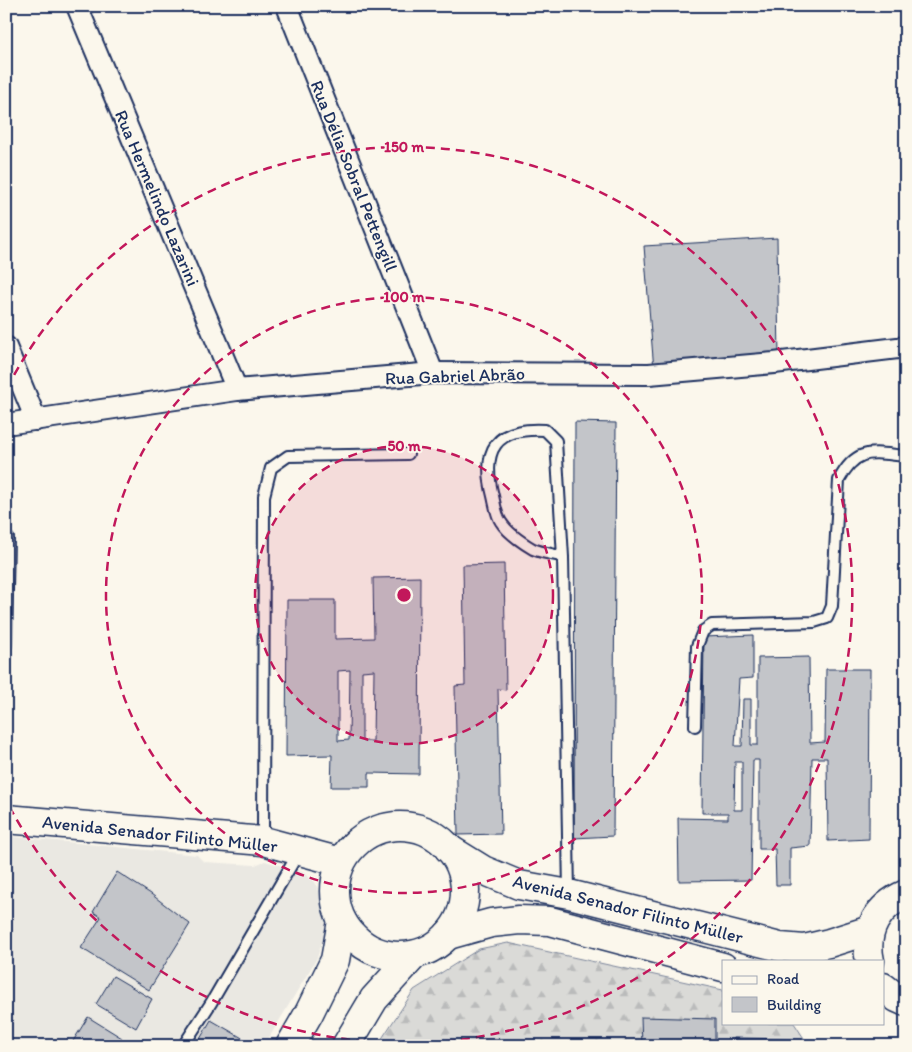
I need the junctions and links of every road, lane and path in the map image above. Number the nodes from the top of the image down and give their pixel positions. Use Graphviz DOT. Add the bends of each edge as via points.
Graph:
graph roads {
  1 [pos="77,6"];
  2 [pos="287,6"];
  3 [pos="6,347"];
  4 [pos="906,348"];
  5 [pos="433,373"];
  6 [pos="238,390"];
  7 [pos="36,420"];
  8 [pos="6,424"];
  9 [pos="408,454"];
  10 [pos="906,456"];
  11 [pos="8,538"];
  12 [pos="563,557"];
  13 [pos="6,645"];
  14 [pos="695,726"];
  15 [pos="6,819"];
  16 [pos="263,841"];
  17 [pos="449,849"];
  18 [pos="299,851"];
  19 [pos="341,862"];
  20 [pos="902,893"];
  21 [pos="569,894"];
  22 [pos="342,920"];
  23 [pos="870,930"];
  24 [pos="448,934"];
  25 [pos="414,955"];
  26 [pos="870,960"];
  27 [pos="722,968"];
  28 [pos="884,988"];
  29 [pos="906,1002"];
  30 [pos="183,1046"];
  31 [pos="290,1046"];
  32 [pos="346,1046"];
  1 -- 6 [label="street, Rua Hermelindo Lazarini"];
  2 -- 5 [label="street, Rua Délia Sobral Pettengill"];
  3 -- 7 [label="street"];
  4 -- 5 [label="street, Rua Gabriel Abrão" via="649,374"];
  5 -- 6 [label="street, Rua Gabriel Abrão"];
  6 -- 7 [label="street, Rua Gabriel Abrão"];
  7 -- 8 [label="street, Rua Gabriel Abrão"];
  9 -- 16 [label="lane" via="288,456 271,468 264,496"];
  10 -- 14 [label="lane" via="868,452 848,464 839,480 832,606 828,618 814,622 712,625 703,631 698,646"];
  11 -- 13 [label="lane"];
  12 -- 12 [label="lane" via="534,549 500,521 490,484 490,456 494,445 509,433 545,430 556,441"];
  12 -- 21 [label="lane"];
  15 -- 16 [label="main road, Avenida Senador Filinto Müller"];
  16 -- 18 [label="main road, Avenida Senador Filinto Müller"];
  17 -- 19 [label="main road" via="433,835 413,827 392,826 371,832 354,845"];
  17 -- 21 [label="main road, Avenida Senador Filinto Müller" via="484,870 519,885"];
  17 -- 24 [label="main road" via="459,865 464,901 459,919"];
  18 -- 19 [label="main road, Avenida Senador Filinto Müller"];
  18 -- 30 [label="lane"];
  19 -- 22 [label="main road" via="336,902"];
  20 -- 23 [label="main road" via="879,912"];
  21 -- 23 [label="main road, Avenida Senador Filinto Müller" via="780,947 804,950"];
  22 -- 25 [label="main road" via="355,938 372,950 393,956"];
  22 -- 31 [label="main road" via="335,960"];
  23 -- 26 [label="main road" via="867,950"];
  24 -- 25 [label="main road" via="433,947"];
  24 -- 27 [label="main road, Avenida Senador Filinto Müller" via="491,923 550,921"];
  25 -- 32 [label="main road" via="374,999"];
  28 -- 29 [label="main road"];
}
